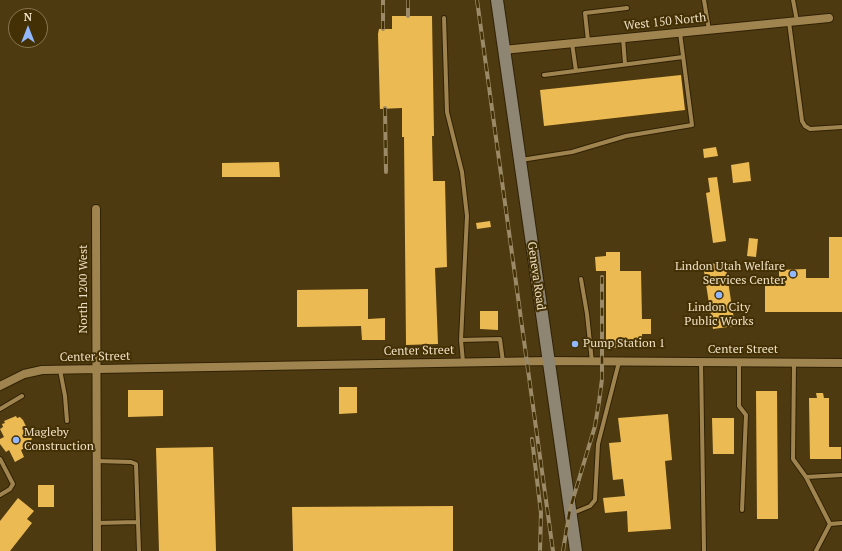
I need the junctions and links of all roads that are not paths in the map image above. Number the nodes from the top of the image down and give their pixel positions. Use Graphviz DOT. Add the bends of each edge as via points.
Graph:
graph roads {
  1 [pos="496,0"];
  2 [pos="704,0"];
  3 [pos="793,0"];
  4 [pos="626,8"];
  5 [pos="444,18"];
  6 [pos="829,18"];
  7 [pos="793,22"];
  8 [pos="709,30"];
  9 [pos="680,33"];
  10 [pos="623,38"];
  11 [pos="588,42"];
  12 [pos="572,43"];
  13 [pos="503,50"];
  14 [pos="684,57"];
  15 [pos="625,64"];
  16 [pos="576,71"];
  17 [pos="544,75"];
  18 [pos="842,127"];
  19 [pos="519,160"];
  20 [pos="96,209"];
  21 [pos="581,279"];
  22 [pos="462,340"];
  23 [pos="548,361"];
  24 [pos="463,362"];
  25 [pos="503,362"];
  26 [pos="592,362"];
  27 [pos="619,362"];
  28 [pos="701,362"];
  29 [pos="739,362"];
  30 [pos="794,362"];
  31 [pos="842,363"];
  32 [pos="60,370"];
  33 [pos="96,370"];
  34 [pos="0,386"];
  35 [pos="22,396"];
  36 [pos="0,409"];
  37 [pos="67,421"];
  38 [pos="0,459"];
  39 [pos="97,461"];
  40 [pos="842,475"];
  41 [pos="806,477"];
  42 [pos="0,495"];
  43 [pos="742,510"];
  44 [pos="571,514"];
  45 [pos="97,522"];
  46 [pos="138,522"];
  47 [pos="842,523"];
  48 [pos="830,524"];
  49 [pos="97,551"];
  50 [pos="139,551"];
  51 [pos="576,551"];
  52 [pos="704,551"];
  53 [pos="816,551"];
  1 -- 13 [label="main road, Geneva Road"];
  2 -- 8 [label="lane"];
  3 -- 7 [label="lane"];
  4 -- 11 [label="lane" via="585,13"];
  5 -- 22 [label="lane" via="447,112 462,172 467,216"];
  6 -- 7 [label="street, West 150 North"];
  7 -- 8 [label="street, West 150 North"];
  7 -- 18 [label="lane" via="801,113 805,126 810,129"];
  8 -- 9 [label="street, West 150 North"];
  9 -- 10 [label="street, West 150 North"];
  9 -- 14 [label="lane"];
  10 -- 11 [label="street, West 150 North"];
  10 -- 15 [label="lane"];
  11 -- 12 [label="street, West 150 North"];
  12 -- 13 [label="street, West 150 North"];
  12 -- 16 [label="lane"];
  13 -- 19 [label="main road, Geneva Road"];
  14 -- 15 [label="lane"];
  14 -- 19 [label="lane" via="692,125 626,136 572,152"];
  15 -- 16 [label="lane"];
  16 -- 17 [label="lane"];
  19 -- 23 [label="main road, Geneva Road"];
  20 -- 33 [label="street, North 1200 West"];
  21 -- 26 [label="lane"];
  22 -- 24 [label="lane"];
  22 -- 25 [label="lane" via="500,339"];
  23 -- 25 [label="street, Center Street"];
  23 -- 26 [label="street, Center Street"];
  23 -- 44 [label="main road, Geneva Road"];
  24 -- 25 [label="street, Center Street"];
  24 -- 33 [label="street, Center Street"];
  26 -- 27 [label="street, Center Street"];
  27 -- 28 [label="street, Center Street"];
  27 -- 44 [label="lane" via="598,444 596,500 590,506"];
  28 -- 29 [label="street, Center Street"];
  28 -- 52 [label="lane"];
  29 -- 30 [label="street, Center Street"];
  29 -- 43 [label="lane" via="739,406 746,416"];
  30 -- 31 [label="street, Center Street"];
  30 -- 41 [label="lane" via="793,459"];
  32 -- 33 [label="street, Center Street"];
  32 -- 34 [label="street, Center Street" via="24,374"];
  32 -- 37 [label="lane"];
  33 -- 39 [label="street, North 1200 West"];
  35 -- 36 [label="lane"];
  38 -- 42 [label="lane" via="13,484"];
  39 -- 45 [label="street, North 1200 West"];
  39 -- 46 [label="lane" via="136,464"];
  40 -- 41 [label="lane"];
  41 -- 48 [label="lane"];
  44 -- 51 [label="main road, Geneva Road"];
  45 -- 46 [label="lane"];
  45 -- 49 [label="street, North 1200 West"];
  46 -- 50 [label="lane"];
  47 -- 48 [label="lane"];
  48 -- 53 [label="lane"];
}
